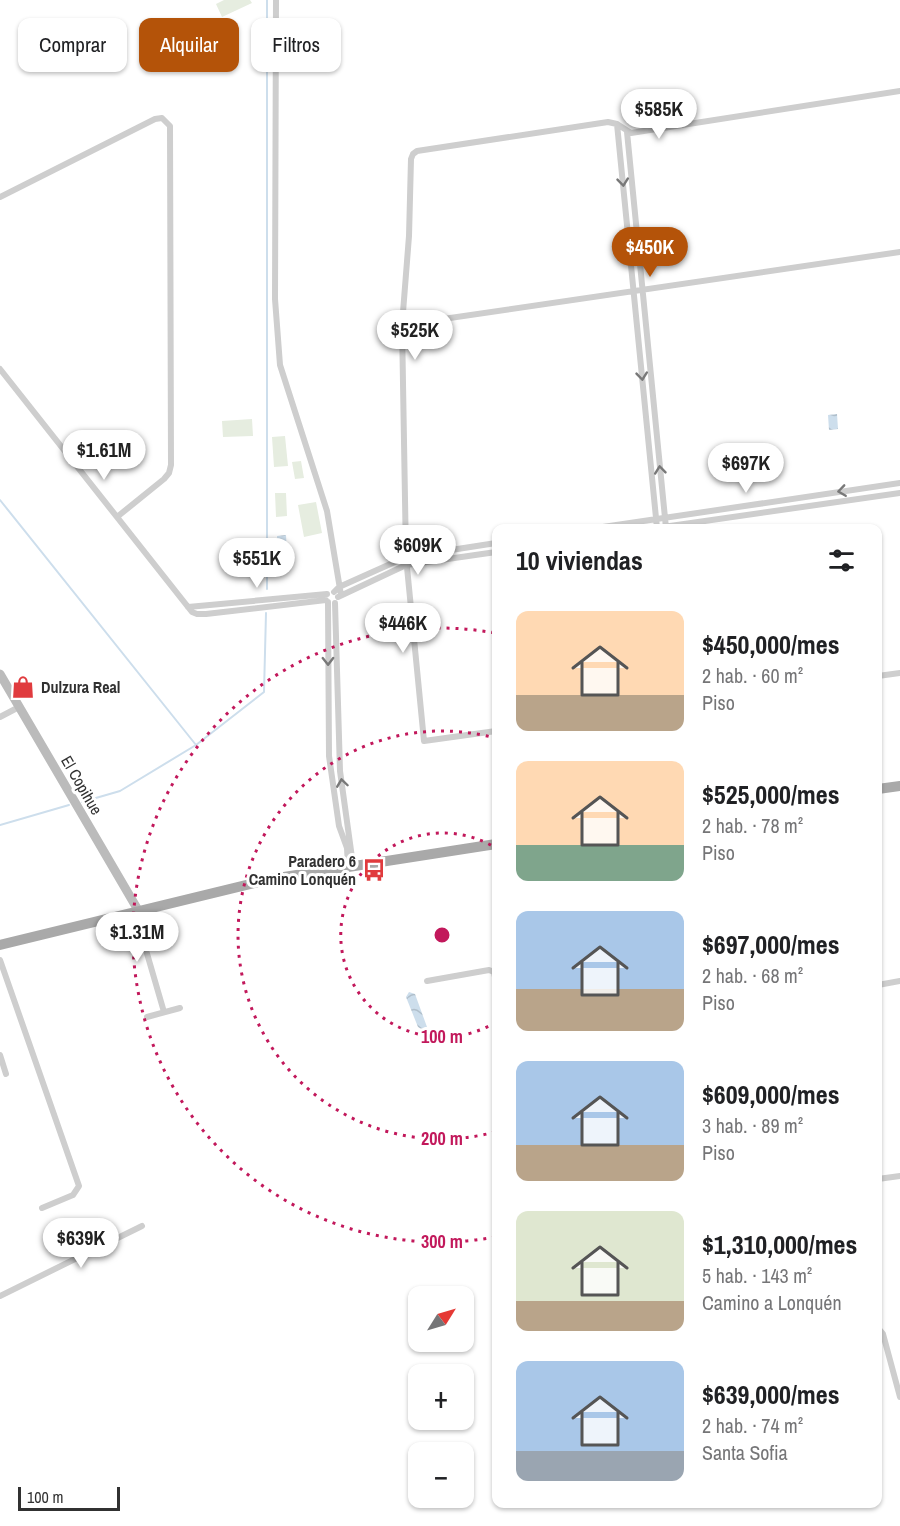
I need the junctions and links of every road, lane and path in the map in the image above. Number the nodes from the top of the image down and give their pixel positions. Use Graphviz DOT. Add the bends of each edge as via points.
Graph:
graph roads {
  1 [pos="276,0"];
  2 [pos="900,91"];
  3 [pos="617,124"];
  4 [pos="627,132"];
  5 [pos="0,197"];
  6 [pos="900,252"];
  7 [pos="642,291"];
  8 [pos="634,292"];
  9 [pos="402,325"];
  10 [pos="0,369"];
  11 [pos="900,483"];
  12 [pos="900,493"];
  13 [pos="117,517"];
  14 [pos="664,518"];
  15 [pos="656,519"];
  16 [pos="623,524"];
  17 [pos="659,524"];
  18 [pos="663,524"];
  19 [pos="689,524"];
  20 [pos="492,544"];
  21 [pos="492,553"];
  22 [pos="406,557"];
  23 [pos="406,565"];
  24 [pos="334,596"];
  25 [pos="900,672"];
  26 [pos="0,674"];
  27 [pos="882,675"];
  28 [pos="19,707"];
  29 [pos="0,717"];
  30 [pos="492,732"];
  31 [pos="900,786"];
  32 [pos="882,788"];
  33 [pos="492,845"];
  34 [pos="351,866"];
  35 [pos="138,910"];
  36 [pos="0,944"];
  37 [pos="0,960"];
  38 [pos="492,971"];
  39 [pos="427,981"];
  40 [pos="900,981"];
  41 [pos="882,984"];
  42 [pos="180,1008"];
  43 [pos="164,1012"];
  44 [pos="147,1017"];
  45 [pos="0,1055"];
  46 [pos="6,1074"];
  47 [pos="900,1176"];
  48 [pos="882,1178"];
  49 [pos="42,1208"];
  50 [pos="142,1226"];
  51 [pos="0,1296"];
  52 [pos="882,1333"];
  53 [pos="900,1397"];
  1 -- 24 [label="street" via="278,348 285,385 327,511"];
  2 -- 4 [label="street"];
  3 -- 4 [label="street"];
  3 -- 8 [label="street, one-way"];
  3 -- 9 [label="street" via="608,122 413,154"];
  4 -- 7 [label="street"];
  5 -- 13 [label="street" via="155,119 162,118 170,126 171,465 164,479"];
  6 -- 7 [label="street"];
  7 -- 8 [label="street"];
  14 -- 7 [label="street, one-way"];
  8 -- 9 [label="street"];
  8 -- 15 [label="street, one-way"];
  9 -- 22 [label="street"];
  10 -- 13 [label="street"];
  11 -- 14 [label="street, one-way"];
  12 -- 19 [label="street"];
  13 -- 24 [label="street" via="197,614"];
  14 -- 15 [label="street"];
  14 -- 18 [label="street"];
  15 -- 16 [label="street"];
  15 -- 17 [label="street"];
  20 -- 22 [label="street"];
  21 -- 23 [label="street"];
  22 -- 23 [label="street"];
  22 -- 24 [label="street"];
  23 -- 24 [label="street"];
  23 -- 30 [label="street" via="424,741"];
  24 -- 34 [label="street" via="339,760"];
  25 -- 27 [label="street"];
  26 -- 28 [label="main road, El Copihue"];
  28 -- 29 [label="street"];
  28 -- 35 [label="main road, El Copihue"];
  31 -- 32 [label="main road"];
  33 -- 34 [label="main road"];
  34 -- 35 [label="main road" via="271,879"];
  35 -- 36 [label="main road"];
  35 -- 43 [label="street"];
  37 -- 49 [label="street" via="79,1186 73,1195"];
  38 -- 39 [label="street"];
  40 -- 41 [label="street"];
  42 -- 43 [label="street"];
  43 -- 44 [label="street"];
  45 -- 46 [label="street"];
  47 -- 48 [label="street"];
  50 -- 51 [label="street"];
  52 -- 53 [label="street"];
}
